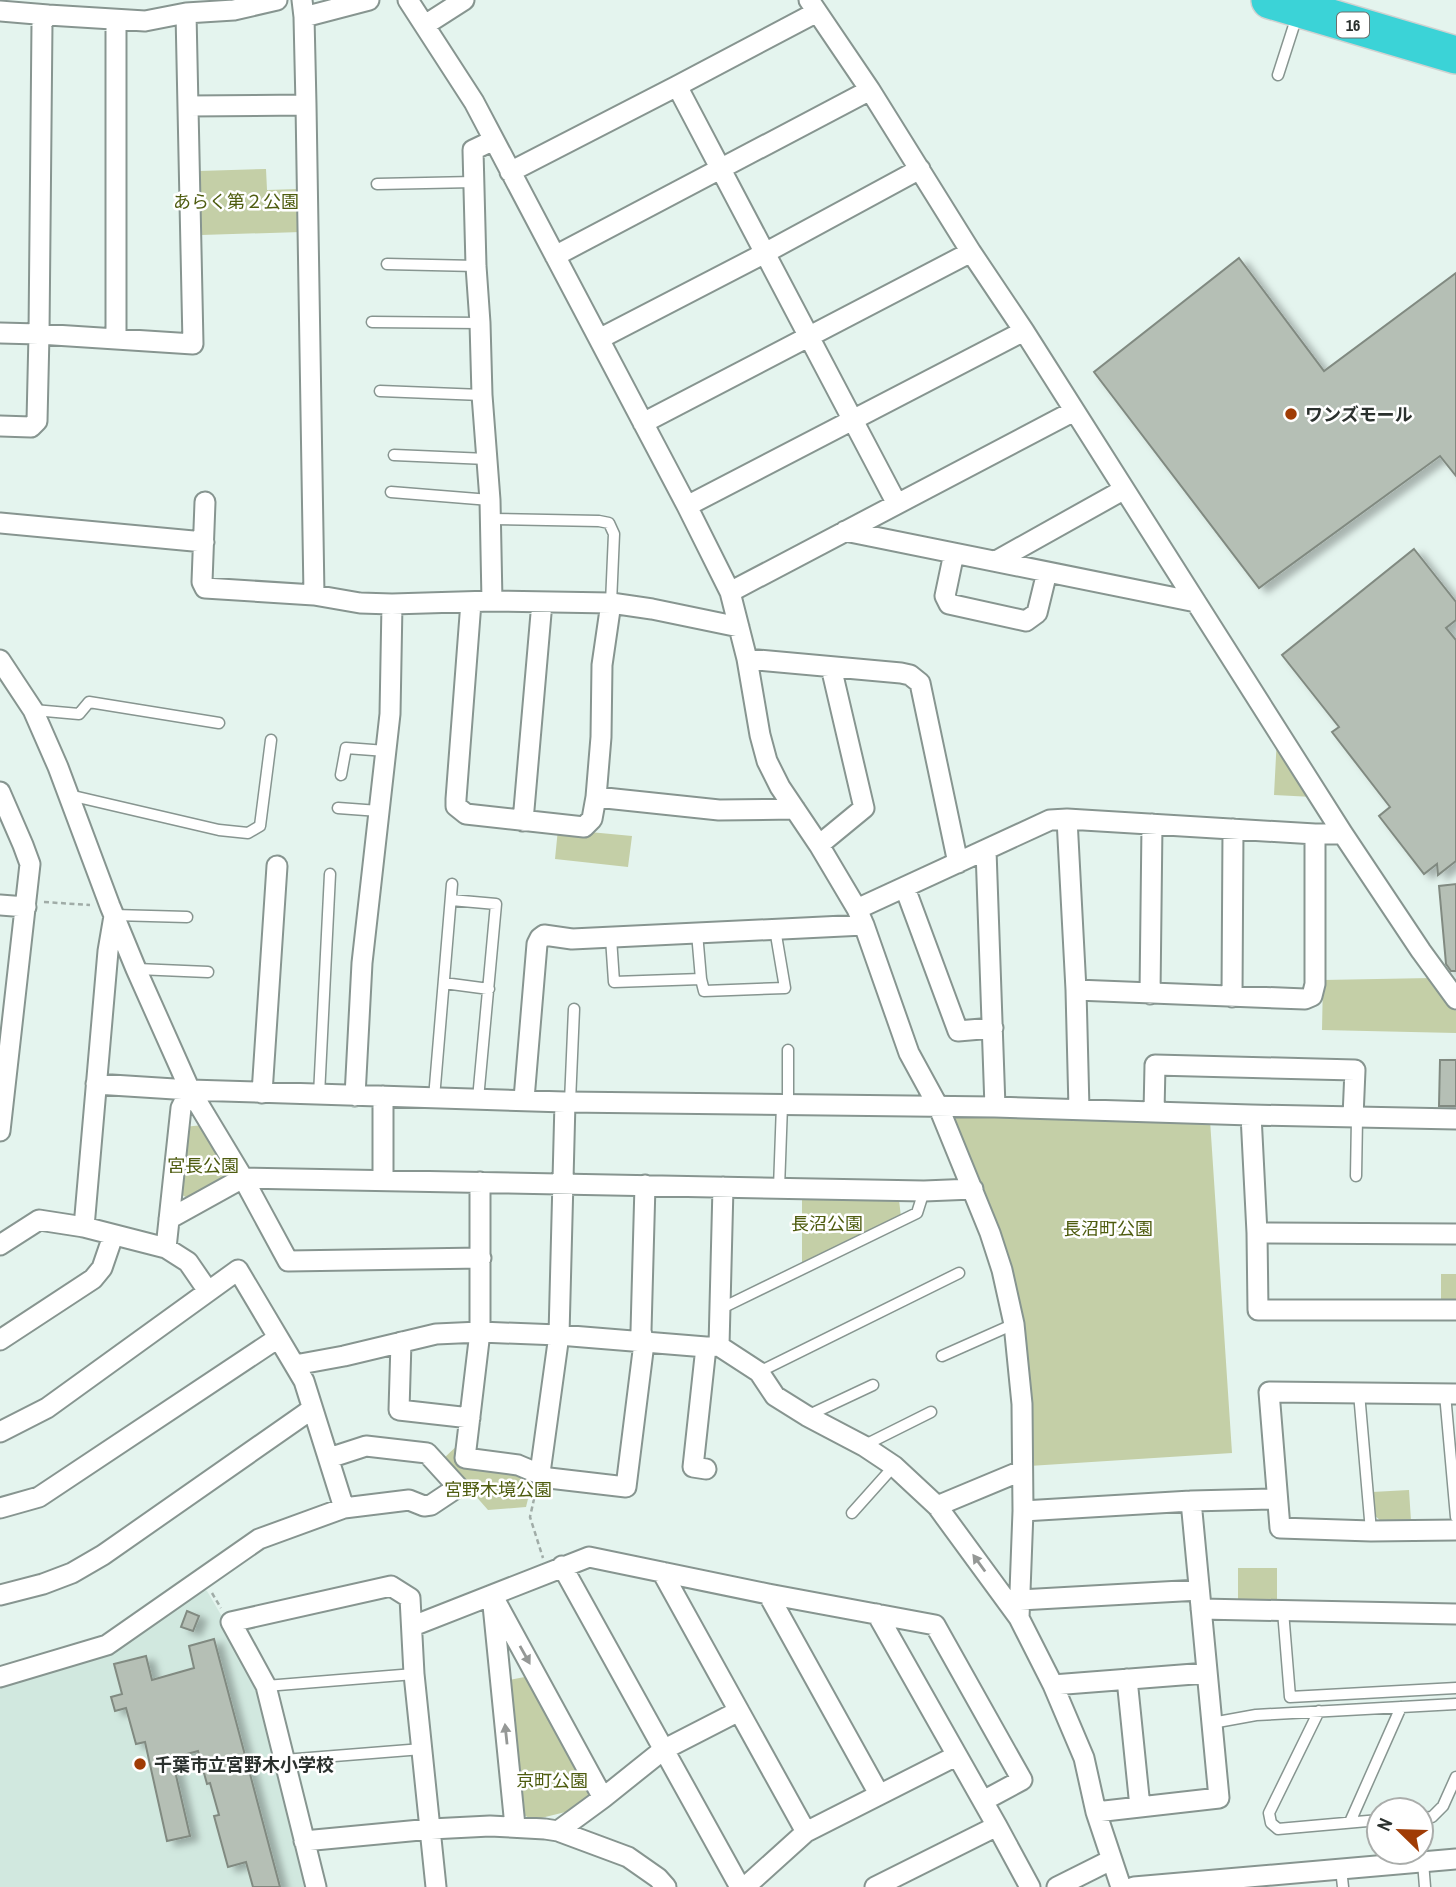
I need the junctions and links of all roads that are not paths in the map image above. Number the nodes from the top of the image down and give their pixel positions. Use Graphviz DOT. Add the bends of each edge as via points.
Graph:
graph roads {
  1 [pos="277,0"];
  2 [pos="369,0"];
  3 [pos="408,0"];
  4 [pos="464,0"];
  5 [pos="1285,5"];
  6 [pos="813,6"];
  7 [pos="303,8"];
  8 [pos="0,11"];
  9 [pos="186,13"];
  10 [pos="48,15"];
  11 [pos="116,20"];
  12 [pos="425,25"];
  13 [pos="1456,55"];
  14 [pos="1278,75"];
  15 [pos="677,86"];
  16 [pos="870,90"];
  17 [pos="306,105"];
  18 [pos="188,106"];
  19 [pos="494,140"];
  20 [pos="721,169"];
  21 [pos="920,169"];
  22 [pos="510,172"];
  23 [pos="474,182"];
  24 [pos="377,184"];
  25 [pos="971,252"];
  26 [pos="765,253"];
  27 [pos="555,256"];
  28 [pos="387,264"];
  29 [pos="476,266"];
  30 [pos="372,322"];
  31 [pos="481,323"];
  32 [pos="1024,331"];
  33 [pos="0,333"];
  34 [pos="39,334"];
  35 [pos="809,337"];
  36 [pos="116,339"];
  37 [pos="599,339"];
  38 [pos="380,391"];
  39 [pos="482,395"];
  40 [pos="1074,411"];
  41 [pos="853,420"];
  42 [pos="643,423"];
  43 [pos="0,426"];
  44 [pos="394,455"];
  45 [pos="486,458"];
  46 [pos="1123,490"];
  47 [pos="391,492"];
  48 [pos="205,502"];
  49 [pos="897,504"];
  50 [pos="687,506"];
  51 [pos="490,509"];
  52 [pos="0,523"];
  53 [pos="845,531"];
  54 [pos="204,542"];
  55 [pos="954,553"];
  56 [pos="996,561"];
  57 [pos="1047,572"];
  58 [pos="730,592"];
  59 [pos="314,595"];
  60 [pos="492,601"];
  61 [pos="471,602"];
  62 [pos="542,602"];
  63 [pos="1196,602"];
  64 [pos="611,603"];
  65 [pos="392,604"];
  66 [pos="739,627"];
  67 [pos="747,659"];
  68 [pos="0,660"];
  69 [pos="831,667"];
  70 [pos="33,710"];
  71 [pos="219,723"];
  72 [pos="271,740"];
  73 [pos="386,751"];
  74 [pos="341,775"];
  75 [pos="0,792"];
  76 [pos="68,795"];
  77 [pos="596,797"];
  78 [pos="338,808"];
  79 [pos="795,809"];
  80 [pos="379,811"];
  81 [pos="6,819"];
  82 [pos="1067,819"];
  83 [pos="523,821"];
  84 [pos="1152,824"];
  85 [pos="1233,829"];
  86 [pos="1315,834"];
  87 [pos="1343,834"];
  88 [pos="819,845"];
  89 [pos="986,850"];
  90 [pos="958,863"];
  91 [pos="277,866"];
  92 [pos="330,874"];
  93 [pos="452,884"];
  94 [pos="905,888"];
  95 [pos="451,900"];
  96 [pos="26,904"];
  97 [pos="0,905"];
  98 [pos="112,911"];
  99 [pos="187,917"];
  100 [pos="861,917"];
  101 [pos="775,929"];
  102 [pos="697,933"];
  103 [pos="611,938"];
  104 [pos="136,970"];
  105 [pos="208,972"];
  106 [pos="701,979"];
  107 [pos="444,983"];
  108 [pos="489,989"];
  109 [pos="1076,990"];
  110 [pos="1150,994"];
  111 [pos="1232,997"];
  112 [pos="1456,999"];
  113 [pos="574,1009"];
  114 [pos="993,1028"];
  115 [pos="788,1050"];
  116 [pos="96,1084"];
  117 [pos="190,1090"];
  118 [pos="262,1093"];
  119 [pos="319,1095"];
  120 [pos="355,1096"];
  121 [pos="383,1096"];
  122 [pos="433,1098"];
  123 [pos="478,1099"];
  124 [pos="524,1100"];
  125 [pos="567,1102"];
  126 [pos="785,1106"];
  127 [pos="995,1107"];
  128 [pos="939,1108"];
  129 [pos="1079,1109"];
  130 [pos="1154,1112"];
  131 [pos="1251,1115"];
  132 [pos="1355,1117"];
  133 [pos="1456,1119"];
  134 [pos="0,1131"];
  135 [pos="1356,1176"];
  136 [pos="243,1178"];
  137 [pos="383,1179"];
  138 [pos="480,1182"];
  139 [pos="562,1183"];
  140 [pos="645,1185"];
  141 [pos="723,1188"];
  142 [pos="779,1188"];
  143 [pos="973,1189"];
  144 [pos="924,1191"];
  145 [pos="169,1219"];
  146 [pos="84,1227"];
  147 [pos="1257,1233"];
  148 [pos="1456,1234"];
  149 [pos="114,1236"];
  150 [pos="0,1245"];
  151 [pos="166,1248"];
  152 [pos="481,1258"];
  153 [pos="958,1273"];
  154 [pos="208,1291"];
  155 [pos="720,1309"];
  156 [pos="1456,1310"];
  157 [pos="1014,1324"];
  158 [pos="480,1332"];
  159 [pos="559,1335"];
  160 [pos="278,1338"];
  161 [pos="0,1340"];
  162 [pos="401,1342"];
  163 [pos="644,1343"];
  164 [pos="713,1346"];
  165 [pos="942,1356"];
  166 [pos="295,1365"];
  167 [pos="759,1372"];
  168 [pos="873,1385"];
  169 [pos="1359,1393"];
  170 [pos="1450,1394"];
  171 [pos="312,1409"];
  172 [pos="931,1412"];
  173 [pos="807,1416"];
  174 [pos="470,1418"];
  175 [pos="0,1432"];
  176 [pos="864,1446"];
  177 [pos="329,1458"];
  178 [pos="894,1466"];
  179 [pos="706,1469"];
  180 [pos="1021,1471"];
  181 [pos="540,1473"];
  182 [pos="1277,1499"];
  183 [pos="1191,1501"];
  184 [pos="937,1506"];
  185 [pos="0,1508"];
  186 [pos="344,1508"];
  187 [pos="1023,1511"];
  188 [pos="852,1513"];
  189 [pos="1456,1517"];
  190 [pos="1456,1530"];
  191 [pos="1371,1531"];
  192 [pos="555,1569"];
  193 [pos="662,1572"];
  194 [pos="768,1594"];
  195 [pos="0,1595"];
  196 [pos="492,1595"];
  197 [pos="1200,1600"];
  198 [pos="1020,1609"];
  199 [pos="1283,1611"];
  200 [pos="877,1614"];
  201 [pos="1456,1614"];
  202 [pos="412,1626"];
  203 [pos="1207,1673"];
  204 [pos="414,1674"];
  205 [pos="0,1677"];
  206 [pos="1127,1679"];
  207 [pos="1053,1685"];
  208 [pos="266,1686"];
  209 [pos="1456,1688"];
  210 [pos="1456,1703"];
  211 [pos="1401,1707"];
  212 [pos="739,1711"];
  213 [pos="1319,1711"];
  214 [pos="1212,1723"];
  215 [pos="422,1749"];
  216 [pos="663,1750"];
  217 [pos="956,1756"];
  218 [pos="284,1760"];
  219 [pos="1456,1777"];
  220 [pos="879,1794"];
  221 [pos="603,1798"];
  222 [pos="983,1801"];
  223 [pos="1140,1807"];
  224 [pos="1096,1812"];
  225 [pos="1435,1814"];
  226 [pos="1365,1821"];
  227 [pos="1350,1822"];
  228 [pos="515,1826"];
  229 [pos="997,1826"];
  230 [pos="431,1829"];
  231 [pos="558,1831"];
  232 [pos="806,1832"];
  233 [pos="304,1841"];
  234 [pos="1456,1859"];
  235 [pos="1111,1860"];
  236 [pos="1435,1861"];
  237 [pos="1403,1866"];
  238 [pos="1423,1866"];
  239 [pos="1342,1878"];
  240 [pos="1262,1881"];
  241 [pos="316,1887"];
  242 [pos="436,1887"];
  243 [pos="666,1887"];
  244 [pos="740,1887"];
  245 [pos="746,1887"];
  246 [pos="875,1887"];
  247 [pos="1030,1887"];
  248 [pos="1057,1887"];
  249 [pos="1121,1887"];
  250 [pos="1134,1887"];
  251 [pos="1425,1887"];
  1 -- 9 [label="street" via="234,10"];
  2 -- 7 [label="street"];
  3 -- 12 [label="street"];
  4 -- 12 [label="street"];
  5 -- 13 [label="highway, 16"];
  5 -- 14 [label="lane"];
  6 -- 15 [label="street"];
  6 -- 16 [label="street"];
  7 -- 17 [label="street"];
  8 -- 10 [label="street"];
  9 -- 11 [label="street" via="145,21"];
  9 -- 18 [label="street"];
  10 -- 11 [label="street"];
  10 -- 34 [label="street" via="41,38"];
  11 -- 36 [label="street"];
  12 -- 19 [label="street"];
  15 -- 20 [label="street"];
  15 -- 22 [label="street"];
  16 -- 20 [label="street"];
  16 -- 21 [label="street"];
  17 -- 18 [label="street"];
  17 -- 59 [label="street"];
  18 -- 36 [label="street" via="193,344"];
  19 -- 22 [label="street"];
  19 -- 23 [label="street" via="473,150"];
  20 -- 26 [label="street"];
  20 -- 27 [label="street"];
  21 -- 25 [label="street"];
  21 -- 26 [label="street"];
  22 -- 27 [label="street"];
  23 -- 24 [label="lane"];
  23 -- 29 [label="street"];
  25 -- 32 [label="street"];
  25 -- 35 [label="street"];
  26 -- 35 [label="street"];
  26 -- 37 [label="street"];
  27 -- 37 [label="street"];
  28 -- 29 [label="lane"];
  29 -- 31 [label="street"];
  30 -- 31 [label="lane"];
  31 -- 39 [label="street"];
  32 -- 40 [label="street"];
  32 -- 41 [label="street"];
  33 -- 34 [label="street"];
  34 -- 36 [label="street"];
  34 -- 43 [label="street" via="37,421 31,427"];
  35 -- 41 [label="street"];
  35 -- 42 [label="street"];
  37 -- 42 [label="street"];
  38 -- 39 [label="lane"];
  39 -- 45 [label="street"];
  40 -- 46 [label="street"];
  40 -- 49 [label="street"];
  41 -- 49 [label="street"];
  41 -- 50 [label="street"];
  42 -- 50 [label="street"];
  44 -- 45 [label="lane"];
  45 -- 51 [label="street"];
  46 -- 56 [label="street"];
  46 -- 63 [label="street"];
  47 -- 51 [label="lane"];
  48 -- 54 [label="street"];
  49 -- 53 [label="street"];
  50 -- 58 [label="street"];
  51 -- 60 [label="street"];
  51 -- 64 [label="lane" via="609,523 614,534"];
  52 -- 54 [label="street"];
  53 -- 55 [label="street"];
  53 -- 58 [label="street"];
  54 -- 59 [label="street" via="205,589"];
  55 -- 56 [label="street"];
  55 -- 57 [label="street" via="944,596 949,604 1026,621 1037,613"];
  56 -- 57 [label="street"];
  57 -- 63 [label="street"];
  58 -- 66 [label="street"];
  59 -- 65 [label="street"];
  60 -- 61 [label="street"];
  60 -- 62 [label="street"];
  61 -- 65 [label="street"];
  61 -- 83 [label="street" via="456,806 466,814"];
  62 -- 64 [label="street"];
  62 -- 83 [label="street"];
  63 -- 87 [label="street"];
  64 -- 66 [label="street"];
  64 -- 77 [label="street" via="602,664"];
  65 -- 73 [label="street"];
  66 -- 67 [label="street"];
  67 -- 69 [label="street"];
  67 -- 79 [label="street" via="768,761"];
  68 -- 70 [label="street"];
  69 -- 88 [label="street" via="864,808"];
  69 -- 90 [label="street" via="901,673 920,683"];
  70 -- 71 [label="lane" via="79,714 89,702"];
  70 -- 76 [label="street"];
  72 -- 76 [label="lane" via="260,826 247,833"];
  73 -- 74 [label="lane" via="346,748"];
  73 -- 80 [label="street"];
  75 -- 81 [label="street"];
  76 -- 98 [label="street"];
  77 -- 79 [label="street" via="719,810"];
  77 -- 83 [label="street" via="592,819 584,827"];
  78 -- 80 [label="lane"];
  79 -- 88 [label="street"];
  80 -- 120 [label="street" via="362,963"];
  81 -- 96 [label="street" via="30,864"];
  82 -- 84 [label="street"];
  82 -- 89 [label="street" via="1040,823"];
  82 -- 109 [label="street"];
  84 -- 85 [label="street"];
  84 -- 110 [label="street"];
  85 -- 86 [label="street"];
  85 -- 111 [label="street"];
  86 -- 87 [label="street"];
  86 -- 111 [label="street" via="1312,996"];
  87 -- 112 [label="street"];
  88 -- 100 [label="street"];
  89 -- 90 [label="street"];
  89 -- 114 [label="street"];
  90 -- 94 [label="street"];
  91 -- 118 [label="street"];
  92 -- 119 [label="lane"];
  93 -- 95 [label="lane"];
  94 -- 100 [label="street"];
  94 -- 114 [label="street" via="958,1031"];
  95 -- 107 [label="lane"];
  95 -- 108 [label="lane" via="496,904"];
  96 -- 97 [label="street"];
  96 -- 134 [label="street"];
  98 -- 99 [label="lane"];
  98 -- 104 [label="street"];
  98 -- 116 [label="street"];
  100 -- 101 [label="street"];
  100 -- 128 [label="street" via="909,1052"];
  101 -- 102 [label="street"];
  101 -- 106 [label="lane" via="785,988 704,991"];
  102 -- 103 [label="street"];
  102 -- 106 [label="lane"];
  103 -- 106 [label="lane" via="614,982"];
  103 -- 124 [label="street" via="540,937"];
  104 -- 105 [label="lane"];
  104 -- 117 [label="street"];
  107 -- 108 [label="lane"];
  107 -- 122 [label="lane"];
  108 -- 123 [label="lane"];
  109 -- 110 [label="street"];
  109 -- 129 [label="street"];
  110 -- 111 [label="street"];
  113 -- 125 [label="lane"];
  114 -- 127 [label="street"];
  115 -- 126 [label="lane"];
  116 -- 117 [label="street"];
  116 -- 146 [label="street"];
  117 -- 118 [label="street"];
  117 -- 136 [label="street"];
  117 -- 145 [label="street" via="181,1108"];
  118 -- 119 [label="street"];
  119 -- 120 [label="street"];
  120 -- 121 [label="street"];
  121 -- 122 [label="street"];
  121 -- 137 [label="street"];
  122 -- 123 [label="street"];
  123 -- 124 [label="street"];
  124 -- 125 [label="street"];
  125 -- 126 [label="street"];
  125 -- 139 [label="street"];
  126 -- 128 [label="street"];
  126 -- 142 [label="lane"];
  127 -- 128 [label="street"];
  127 -- 129 [label="street"];
  128 -- 143 [label="street"];
  129 -- 130 [label="street"];
  130 -- 131 [label="street"];
  130 -- 132 [label="street" via="1155,1065 1355,1070"];
  131 -- 132 [label="street"];
  131 -- 147 [label="street"];
  132 -- 133 [label="street"];
  132 -- 135 [label="lane"];
  136 -- 137 [label="street"];
  136 -- 145 [label="street"];
  136 -- 152 [label="street" via="288,1261"];
  137 -- 138 [label="street"];
  138 -- 139 [label="street"];
  138 -- 152 [label="street"];
  139 -- 140 [label="street"];
  139 -- 159 [label="street"];
  140 -- 141 [label="street"];
  140 -- 163 [label="street"];
  141 -- 142 [label="street"];
  141 -- 155 [label="street"];
  142 -- 144 [label="street"];
  143 -- 144 [label="street"];
  143 -- 157 [label="street" via="1002,1270"];
  144 -- 155 [label="lane" via="917,1213"];
  145 -- 151 [label="street"];
  146 -- 149 [label="street"];
  146 -- 150 [label="street" via="39,1220"];
  147 -- 148 [label="street"];
  147 -- 156 [label="street" via="1258,1310"];
  149 -- 151 [label="street"];
  149 -- 161 [label="street" via="93,1279"];
  151 -- 154 [label="street" via="188,1262"];
  152 -- 158 [label="street"];
  153 -- 167 [label="lane"];
  154 -- 160 [label="street" via="238,1270"];
  154 -- 175 [label="street" via="47,1408"];
  155 -- 164 [label="street"];
  157 -- 165 [label="lane"];
  157 -- 180 [label="street" via="1022,1404"];
  158 -- 159 [label="street"];
  158 -- 162 [label="street" via="436,1334"];
  158 -- 174 [label="street"];
  159 -- 163 [label="street"];
  159 -- 181 [label="street"];
  160 -- 166 [label="street"];
  160 -- 185 [label="street" via="40,1497"];
  162 -- 166 [label="street"];
  162 -- 174 [label="street" via="399,1410"];
  163 -- 164 [label="street"];
  163 -- 181 [label="street" via="626,1487"];
  164 -- 167 [label="street"];
  164 -- 179 [label="street" via="693,1466"];
  166 -- 171 [label="street"];
  167 -- 173 [label="street" via="775,1396"];
  168 -- 173 [label="lane"];
  169 -- 170 [label="street"];
  169 -- 182 [label="street" via="1269,1392"];
  169 -- 191 [label="lane"];
  170 -- 189 [label="lane"];
  171 -- 177 [label="street"];
  171 -- 195 [label="street" via="114,1548 72,1573"];
  172 -- 176 [label="lane"];
  173 -- 176 [label="street"];
  174 -- 181 [label="street" via="465,1458 518,1465"];
  176 -- 178 [label="street"];
  177 -- 186 [label="street"];
  177 -- 186 [label="street" via="366,1446 427,1453 458,1487 431,1505 409,1500"];
  178 -- 184 [label="street"];
  178 -- 188 [label="lane"];
  180 -- 184 [label="street"];
  180 -- 187 [label="street"];
  182 -- 183 [label="street"];
  182 -- 191 [label="street" via="1280,1528"];
  183 -- 187 [label="street"];
  183 -- 197 [label="street"];
  198 -- 184 [label="street, one-way"];
  186 -- 205 [label="street" via="259,1539 107,1645"];
  187 -- 198 [label="street"];
  190 -- 191 [label="street"];
  192 -- 193 [label="street" via="589,1557"];
  192 -- 196 [label="street"];
  192 -- 216 [label="street"];
  193 -- 194 [label="street"];
  193 -- 212 [label="street"];
  194 -- 200 [label="street"];
  194 -- 220 [label="street"];
  196 -- 202 [label="street"];
  196 -- 221 [label="street, one-way"];
  228 -- 196 [label="street, one-way"];
  197 -- 198 [label="street"];
  197 -- 199 [label="street"];
  197 -- 203 [label="street"];
  198 -- 207 [label="street"];
  199 -- 201 [label="street"];
  199 -- 209 [label="lane" via="1290,1697"];
  200 -- 217 [label="street"];
  200 -- 222 [label="street" via="935,1625 1022,1780"];
  202 -- 204 [label="street"];
  202 -- 208 [label="street" via="410,1598 391,1586 231,1622"];
  203 -- 206 [label="street"];
  203 -- 214 [label="street"];
  204 -- 208 [label="lane"];
  204 -- 215 [label="street"];
  206 -- 207 [label="street"];
  206 -- 223 [label="street"];
  207 -- 224 [label="street" via="1084,1758"];
  208 -- 218 [label="street"];
  210 -- 211 [label="lane"];
  211 -- 213 [label="lane"];
  211 -- 227 [label="lane"];
  212 -- 216 [label="street"];
  212 -- 232 [label="street"];
  213 -- 214 [label="lane"];
  213 -- 227 [label="lane" via="1269,1813 1271,1822 1278,1829"];
  214 -- 223 [label="street" via="1219,1798"];
  215 -- 218 [label="lane"];
  215 -- 230 [label="street"];
  216 -- 221 [label="street"];
  216 -- 244 [label="street"];
  217 -- 220 [label="street"];
  217 -- 222 [label="street"];
  218 -- 233 [label="street"];
  219 -- 225 [label="lane"];
  220 -- 232 [label="street"];
  221 -- 231 [label="street"];
  222 -- 229 [label="street"];
  223 -- 224 [label="street"];
  224 -- 235 [label="street"];
  226 -- 227 [label="lane"];
  228 -- 230 [label="street"];
  228 -- 231 [label="street"];
  229 -- 246 [label="street"];
  229 -- 247 [label="street"];
  230 -- 233 [label="street"];
  230 -- 242 [label="street"];
  231 -- 243 [label="street" via="628,1857"];
  232 -- 245 [label="street"];
  233 -- 241 [label="street"];
  234 -- 236 [label="street"];
  235 -- 248 [label="street"];
  235 -- 249 [label="street"];
  237 -- 239 [label="street"];
  238 -- 251 [label="lane"];
  239 -- 240 [label="street"];
  240 -- 250 [label="street"];
}
